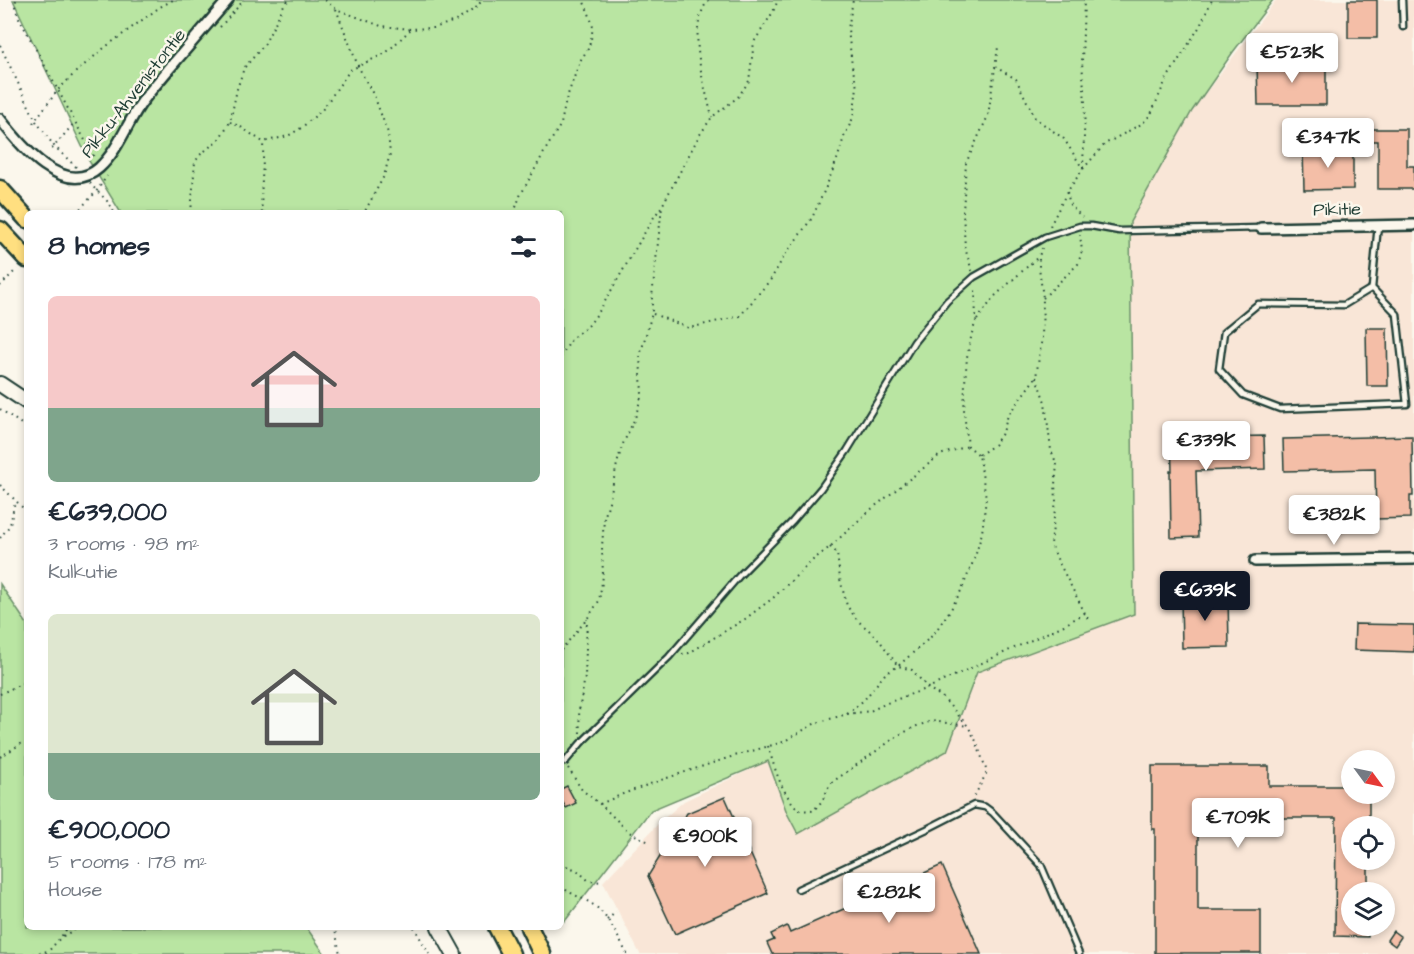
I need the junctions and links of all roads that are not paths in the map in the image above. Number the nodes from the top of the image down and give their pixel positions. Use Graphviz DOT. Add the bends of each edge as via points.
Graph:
graph roads {
  1 [pos="228,0"];
  2 [pos="1402,0"];
  3 [pos="1402,27"];
  4 [pos="0,119"];
  5 [pos="0,189"];
  6 [pos="24,216"];
  7 [pos="1378,225"];
  8 [pos="1414,225"];
  9 [pos="1261,228"];
  10 [pos="0,230"];
  11 [pos="24,263"];
  12 [pos="1372,288"];
  13 [pos="0,384"];
  14 [pos="24,400"];
  15 [pos="1414,559"];
  16 [pos="1255,561"];
  17 [pos="565,762"];
  18 [pos="798,889"];
  19 [pos="441,930"];
  20 [pos="498,930"];
  21 [pos="531,930"];
  22 [pos="454,954"];
  23 [pos="511,954"];
  24 [pos="542,954"];
  25 [pos="1079,954"];
  1 -- 4 [label="street, Pikku-Ahvenistontie" via="141,103 100,167 86,177 50,170"];
  2 -- 3 [label="lane"];
  5 -- 6 [label="highway"];
  7 -- 8 [label="street, Pikitie"];
  7 -- 9 [label="street, Pikitie"];
  7 -- 12 [label="lane"];
  9 -- 17 [label="lane" via="1119,231 1080,226 1045,237 974,277 947,301 914,342 821,488 669,657"];
  10 -- 11 [label="highway"];
  12 -- 12 [label="lane" via="1344,305 1258,304 1224,332 1219,369 1243,395 1280,409 1407,404 1397,314"];
  13 -- 14 [label="street"];
  15 -- 16 [label="street"];
  18 -- 25 [label="lane" via="974,805 985,807 1041,865"];
  19 -- 22 [label="street"];
  20 -- 23 [label="highway"];
  21 -- 24 [label="highway"];
}
